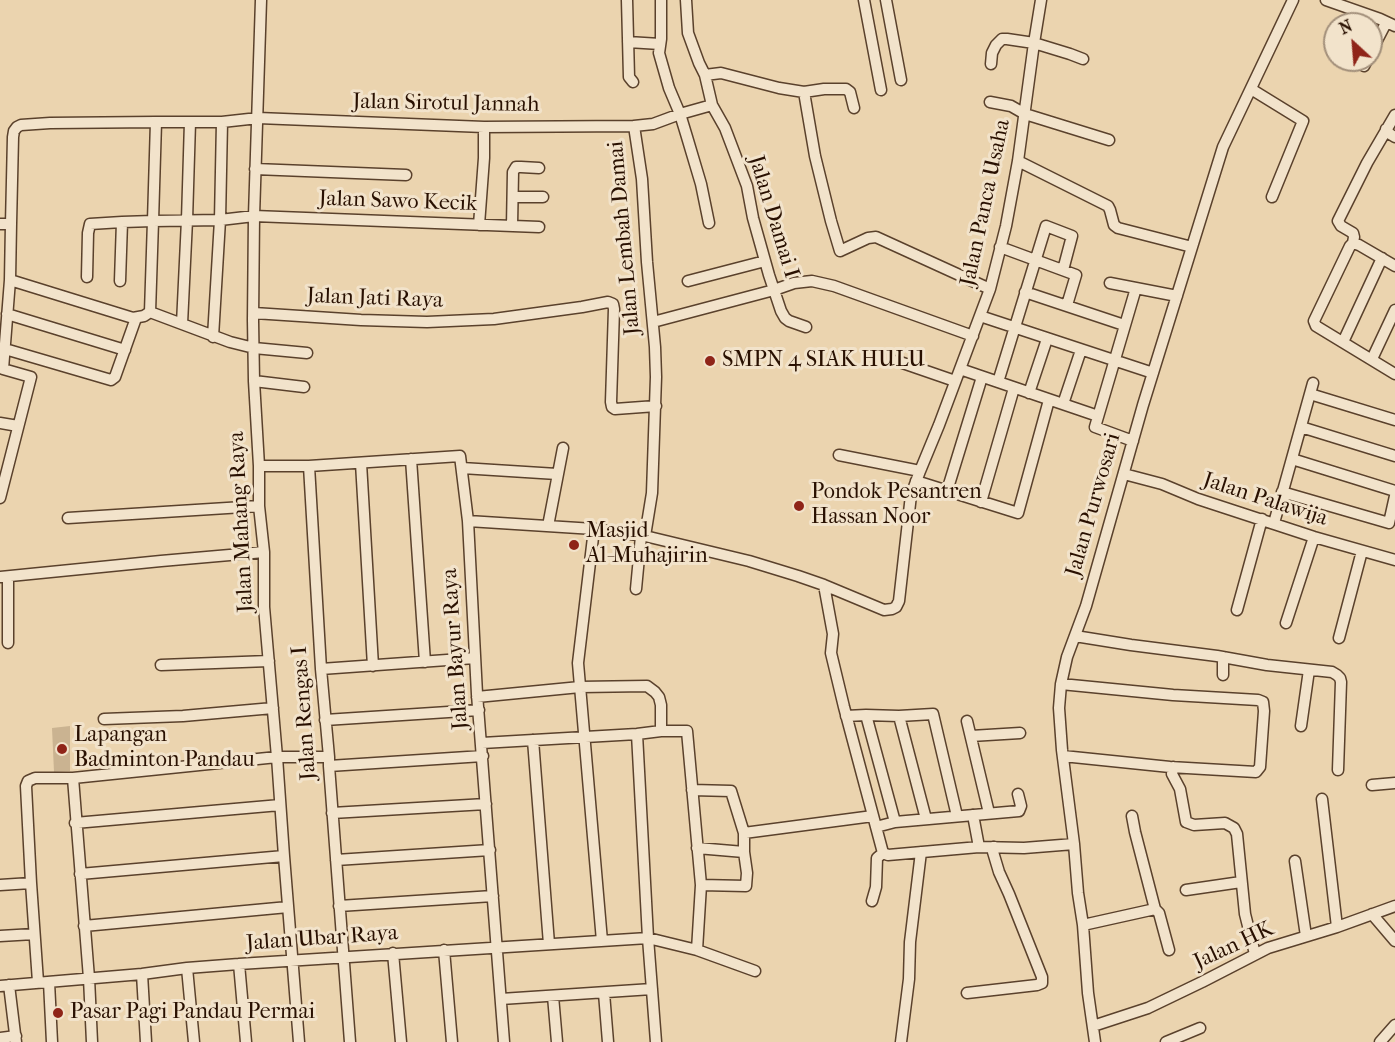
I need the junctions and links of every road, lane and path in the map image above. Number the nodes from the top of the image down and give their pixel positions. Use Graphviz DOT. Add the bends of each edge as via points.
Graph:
graph roads {
  1 [pos="261,0"];
  2 [pos="627,0"];
  3 [pos="661,0"];
  4 [pos="686,0"];
  5 [pos="864,0"];
  6 [pos="886,0"];
  7 [pos="1041,0"];
  8 [pos="1293,0"];
  9 [pos="1326,0"];
  10 [pos="1391,24"];
  11 [pos="628,42"];
  12 [pos="1034,43"];
  13 [pos="660,44"];
  14 [pos="1083,59"];
  15 [pos="991,64"];
  16 [pos="705,75"];
  17 [pos="901,80"];
  18 [pos="633,82"];
  19 [pos="1251,89"];
  20 [pos="880,90"];
  21 [pos="804,92"];
  22 [pos="990,102"];
  23 [pos="712,105"];
  24 [pos="854,108"];
  25 [pos="680,114"];
  26 [pos="1025,114"];
  27 [pos="1395,115"];
  28 [pos="258,118"];
  29 [pos="156,122"];
  30 [pos="190,122"];
  31 [pos="222,122"];
  32 [pos="634,126"];
  33 [pos="484,127"];
  34 [pos="1386,129"];
  35 [pos="1395,137"];
  36 [pos="1109,140"];
  37 [pos="1018,161"];
  38 [pos="539,168"];
  39 [pos="255,169"];
  40 [pos="406,175"];
  41 [pos="543,196"];
  42 [pos="513,197"];
  43 [pos="1272,197"];
  44 [pos="254,216"];
  45 [pos="187,220"];
  46 [pos="220,220"];
  47 [pos="153,221"];
  48 [pos="123,222"];
  49 [pos="709,223"];
  50 [pos="6,224"];
  51 [pos="479,225"];
  52 [pos="512,226"];
  53 [pos="539,226"];
  54 [pos="1353,243"];
  55 [pos="1000,247"];
  56 [pos="1192,247"];
  57 [pos="1382,258"];
  58 [pos="1035,260"];
  59 [pos="765,261"];
  60 [pos="1395,266"];
  61 [pos="1063,270"];
  62 [pos="87,277"];
  63 [pos="10,280"];
  64 [pos="120,281"];
  65 [pos="688,281"];
  66 [pos="1110,283"];
  67 [pos="1136,288"];
  68 [pos="774,290"];
  69 [pos="990,290"];
  70 [pos="1025,292"];
  71 [pos="1177,296"];
  72 [pos="1067,305"];
  73 [pos="1395,310"];
  74 [pos="150,312"];
  75 [pos="254,313"];
  76 [pos="7,314"];
  77 [pos="980,316"];
  78 [pos="136,318"];
  79 [pos="653,322"];
  80 [pos="182,324"];
  81 [pos="1124,326"];
  82 [pos="806,327"];
  83 [pos="1015,328"];
  84 [pos="973,336"];
  85 [pos="213,337"];
  86 [pos="1047,339"];
  87 [pos="1343,342"];
  88 [pos="254,348"];
  89 [pos="5,349"];
  90 [pos="124,350"];
  91 [pos="1081,350"];
  92 [pos="307,353"];
  93 [pos="1372,359"];
  94 [pos="897,361"];
  95 [pos="1114,361"];
  96 [pos="2,369"];
  97 [pos="960,369"];
  98 [pos="1153,374"];
  99 [pos="1395,374"];
  100 [pos="982,377"];
  101 [pos="254,381"];
  102 [pos="955,381"];
  103 [pos="998,382"];
  104 [pos="304,387"];
  105 [pos="1014,388"];
  106 [pos="1029,393"];
  107 [pos="1049,400"];
  108 [pos="1063,405"];
  109 [pos="656,406"];
  110 [pos="1098,416"];
  111 [pos="1395,420"];
  112 [pos="0,423"];
  113 [pos="18,426"];
  114 [pos="1301,427"];
  115 [pos="1133,441"];
  116 [pos="563,448"];
  117 [pos="839,455"];
  118 [pos="1395,456"];
  119 [pos="411,459"];
  120 [pos="1292,459"];
  121 [pos="361,463"];
  122 [pos="259,466"];
  123 [pos="309,466"];
  124 [pos="462,468"];
  125 [pos="558,474"];
  126 [pos="1124,474"];
  127 [pos="918,476"];
  128 [pos="947,491"];
  129 [pos="1395,491"];
  130 [pos="1282,492"];
  131 [pos="1395,496"];
  132 [pos="0,498"];
  133 [pos="981,502"];
  134 [pos="260,506"];
  135 [pos="68,518"];
  136 [pos="1262,519"];
  137 [pos="468,521"];
  138 [pos="1274,523"];
  139 [pos="548,526"];
  140 [pos="594,529"];
  141 [pos="643,536"];
  142 [pos="1314,537"];
  143 [pos="1362,551"];
  144 [pos="264,552"];
  145 [pos="1395,560"];
  146 [pos="4,577"];
  147 [pos="824,585"];
  148 [pos="636,589"];
  149 [pos="1237,610"];
  150 [pos="1286,623"];
  151 [pos="1075,636"];
  152 [pos="1339,638"];
  153 [pos="8,643"];
  154 [pos="1223,657"];
  155 [pos="475,658"];
  156 [pos="269,661"];
  157 [pos="425,662"];
  158 [pos="161,665"];
  159 [pos="373,666"];
  160 [pos="321,669"];
  161 [pos="1309,670"];
  162 [pos="1223,675"];
  163 [pos="1061,684"];
  164 [pos="580,687"];
  165 [pos="477,697"];
  166 [pos="273,708"];
  167 [pos="479,710"];
  168 [pos="866,715"];
  169 [pos="846,716"];
  170 [pos="899,716"];
  171 [pos="104,719"];
  172 [pos="325,720"];
  173 [pos="967,721"];
  174 [pos="1301,726"];
  175 [pos="661,731"];
  176 [pos="1020,733"];
  177 [pos="637,734"];
  178 [pos="971,736"];
  179 [pos="584,737"];
  180 [pos="533,741"];
  181 [pos="482,743"];
  182 [pos="483,756"];
  183 [pos="1063,756"];
  184 [pos="278,757"];
  185 [pos="329,762"];
  186 [pos="1173,767"];
  187 [pos="1338,770"];
  188 [pos="73,778"];
  189 [pos="1395,783"];
  190 [pos="1372,785"];
  191 [pos="692,790"];
  192 [pos="1018,794"];
  193 [pos="1322,799"];
  194 [pos="486,804"];
  195 [pos="280,805"];
  196 [pos="332,813"];
  197 [pos="989,813"];
  198 [pos="973,815"];
  199 [pos="957,816"];
  200 [pos="1132,816"];
  201 [pos="926,819"];
  202 [pos="874,822"];
  203 [pos="895,822"];
  204 [pos="75,823"];
  205 [pos="744,833"];
  206 [pos="1074,844"];
  207 [pos="979,847"];
  208 [pos="994,847"];
  209 [pos="697,848"];
  210 [pos="490,850"];
  211 [pos="744,852"];
  212 [pos="921,852"];
  213 [pos="883,853"];
  214 [pos="284,856"];
  215 [pos="336,860"];
  216 [pos="1295,861"];
  217 [pos="80,874"];
  218 [pos="1241,882"];
  219 [pos="31,884"];
  220 [pos="0,885"];
  221 [pos="701,885"];
  222 [pos="1186,890"];
  223 [pos="494,896"];
  224 [pos="872,901"];
  225 [pos="339,906"];
  226 [pos="1395,906"];
  227 [pos="288,907"];
  228 [pos="1155,909"];
  229 [pos="1372,914"];
  230 [pos="1083,925"];
  231 [pos="84,926"];
  232 [pos="1337,927"];
  233 [pos="34,934"];
  234 [pos="0,936"];
  235 [pos="1306,936"];
  236 [pos="648,938"];
  237 [pos="602,940"];
  238 [pos="1395,941"];
  239 [pos="549,944"];
  240 [pos="497,947"];
  241 [pos="444,950"];
  242 [pos="697,950"];
  243 [pos="1169,951"];
  244 [pos="393,954"];
  245 [pos="1256,954"];
  246 [pos="343,957"];
  247 [pos="293,960"];
  248 [pos="239,964"];
  249 [pos="187,968"];
  250 [pos="754,971"];
  251 [pos="142,974"];
  252 [pos="89,978"];
  253 [pos="44,982"];
  254 [pos="5,985"];
  255 [pos="652,989"];
  256 [pos="604,993"];
  257 [pos="968,993"];
  258 [pos="553,996"];
  259 [pos="501,999"];
  260 [pos="1395,1025"];
  261 [pos="1093,1026"];
  262 [pos="1200,1028"];
  263 [pos="0,1038"];
  264 [pos="16,1039"];
  265 [pos="52,1042"];
  266 [pos="92,1042"];
  267 [pos="146,1042"];
  268 [pos="194,1042"];
  269 [pos="246,1042"];
  270 [pos="299,1042"];
  271 [pos="350,1042"];
  272 [pos="401,1042"];
  273 [pos="452,1042"];
  274 [pos="504,1042"];
  275 [pos="557,1042"];
  276 [pos="608,1042"];
  277 [pos="656,1042"];
  278 [pos="901,1042"];
  279 [pos="1095,1042"];
  280 [pos="1166,1042"];
  281 [pos="1380,1042"];
  1 -- 28 [label="street, Jalan Mahang Raya"];
  2 -- 11 [label="street"];
  3 -- 13 [label="street"];
  4 -- 16 [label="street" via="688,33"];
  5 -- 20 [label="street"];
  6 -- 17 [label="street"];
  7 -- 12 [label="street, Jalan Panca Usaha"];
  8 -- 19 [label="street, Jalan Purwosari"];
  9 -- 10 [label="street"];
  11 -- 13 [label="street"];
  11 -- 18 [label="street" via="629,76"];
  12 -- 14 [label="street"];
  12 -- 15 [label="street" via="1002,39 992,53"];
  12 -- 26 [label="street, Jalan Panca Usaha"];
  13 -- 25 [label="street" via="669,88"];
  16 -- 21 [label="street" via="721,73"];
  16 -- 23 [label="street"];
  19 -- 43 [label="street" via="1303,121"];
  19 -- 56 [label="street, Jalan Purwosari" via="1222,147"];
  21 -- 24 [label="street" via="846,89"];
  21 -- 69 [label="street" via="815,156 840,251 876,237"];
  22 -- 26 [label="street" via="1011,106"];
  23 -- 25 [label="street, Jalan Lembah Damai"];
  23 -- 59 [label="street, Jalan Damai I" via="747,186"];
  25 -- 32 [label="street, Jalan Lembah Damai" via="654,124"];
  25 -- 49 [label="street"];
  26 -- 36 [label="street"];
  26 -- 37 [label="street, Jalan Panca Usaha"];
  27 -- 34 [label="street"];
  28 -- 31 [label="street, Jalan Sirotul Jannah"];
  28 -- 33 [label="street, Jalan Sirotul Jannah"];
  28 -- 39 [label="street, Jalan Mahang Raya"];
  29 -- 30 [label="street, Jalan Sirotul Jannah"];
  29 -- 47 [label="street"];
  29 -- 50 [label="street, Jalan Sirotul Jannah" via="16,127"];
  30 -- 31 [label="street, Jalan Sirotul Jannah"];
  30 -- 45 [label="street"];
  31 -- 46 [label="street"];
  32 -- 33 [label="street, Jalan Sirotul Jannah"];
  32 -- 79 [label="street, Jalan Lembah Damai"];
  33 -- 51 [label="street"];
  34 -- 35 [label="street"];
  34 -- 54 [label="street" via="1338,221 1353,233"];
  37 -- 55 [label="street, Jalan Panca Usaha"];
  37 -- 56 [label="street" via="1108,206 1118,228"];
  38 -- 42 [label="street" via="516,167"];
  39 -- 40 [label="street"];
  39 -- 44 [label="street, Jalan Mahang Raya"];
  41 -- 42 [label="street"];
  42 -- 52 [label="street"];
  44 -- 46 [label="street, Jalan Sawo Kecik"];
  44 -- 51 [label="street, Jalan Sawo Kecik"];
  44 -- 75 [label="street, Jalan Mahang Raya"];
  45 -- 46 [label="street, Jalan Sawo Kecik"];
  45 -- 47 [label="street, Jalan Sawo Kecik"];
  45 -- 80 [label="street"];
  46 -- 85 [label="street"];
  47 -- 48 [label="street, Jalan Sawo Kecik"];
  47 -- 74 [label="street"];
  48 -- 62 [label="street, Jalan Sawo Kecik" via="90,224"];
  48 -- 64 [label="street"];
  50 -- 63 [label="street"];
  51 -- 52 [label="street, Jalan Sawo Kecik"];
  52 -- 53 [label="street, Jalan Sawo Kecik"];
  54 -- 57 [label="street"];
  54 -- 87 [label="street" via="1314,321"];
  55 -- 58 [label="street"];
  55 -- 69 [label="street, Jalan Panca Usaha"];
  56 -- 71 [label="street, Jalan Purwosari"];
  57 -- 60 [label="street"];
  57 -- 87 [label="street"];
  58 -- 61 [label="street"];
  58 -- 61 [label="street" via="1046,226 1072,236"];
  58 -- 70 [label="street"];
  59 -- 65 [label="street"];
  59 -- 68 [label="street, Jalan Damai I"];
  61 -- 72 [label="street" via="1076,275"];
  63 -- 76 [label="street"];
  63 -- 78 [label="street"];
  66 -- 67 [label="street"];
  67 -- 71 [label="street"];
  67 -- 81 [label="street"];
  68 -- 79 [label="street"];
  68 -- 82 [label="street, Jalan Damai I" via="785,318"];
  68 -- 84 [label="street" via="812,280"];
  69 -- 77 [label="street, Jalan Panca Usaha"];
  70 -- 72 [label="street"];
  70 -- 83 [label="street"];
  71 -- 98 [label="street, Jalan Purwosari"];
  72 -- 81 [label="street"];
  73 -- 93 [label="street"];
  74 -- 78 [label="street"];
  74 -- 80 [label="street"];
  75 -- 88 [label="street, Jalan Mahang Raya"];
  75 -- 109 [label="street, Jalan Jati Raya" via="416,322 494,319 608,302 613,304 612,407"];
  76 -- 89 [label="street"];
  76 -- 90 [label="street"];
  77 -- 83 [label="street"];
  77 -- 84 [label="street, Jalan Panca Usaha"];
  78 -- 90 [label="street"];
  79 -- 109 [label="street, Jalan Lembah Damai"];
  80 -- 85 [label="street"];
  81 -- 95 [label="street"];
  83 -- 86 [label="street"];
  83 -- 103 [label="street"];
  84 -- 97 [label="street, Jalan Panca Usaha"];
  85 -- 88 [label="street"];
  86 -- 91 [label="street"];
  86 -- 106 [label="street"];
  87 -- 93 [label="street"];
  88 -- 92 [label="street"];
  88 -- 101 [label="street, Jalan Mahang Raya"];
  89 -- 90 [label="street" via="109,380 115,377"];
  89 -- 96 [label="street"];
  91 -- 95 [label="street"];
  91 -- 108 [label="street"];
  93 -- 99 [label="street"];
  94 -- 102 [label="street"];
  95 -- 98 [label="street"];
  95 -- 110 [label="street"];
  96 -- 113 [label="street" via="31,377"];
  97 -- 100 [label="street"];
  97 -- 102 [label="street, Jalan Panca Usaha"];
  98 -- 115 [label="street, Jalan Purwosari"];
  100 -- 103 [label="street"];
  100 -- 128 [label="street"];
  101 -- 104 [label="street"];
  101 -- 122 [label="street, Jalan Mahang Raya"];
  102 -- 127 [label="street, Jalan Panca Usaha"];
  103 -- 105 [label="street"];
  105 -- 106 [label="street"];
  105 -- 133 [label="street"];
  106 -- 107 [label="street"];
  107 -- 108 [label="street"];
  107 -- 133 [label="street" via="1018,513"];
  108 -- 110 [label="street"];
  109 -- 141 [label="street, Jalan Lembah Damai" via="652,493"];
  110 -- 115 [label="street" via="1095,427"];
  111 -- 114 [label="street" via="1312,389"];
  112 -- 113 [label="street"];
  113 -- 132 [label="street"];
  114 -- 118 [label="street"];
  114 -- 120 [label="street"];
  115 -- 126 [label="street, Jalan Purwosari"];
  116 -- 125 [label="street"];
  117 -- 127 [label="street"];
  119 -- 121 [label="street"];
  119 -- 124 [label="street" via="460,456"];
  119 -- 157 [label="street"];
  120 -- 129 [label="street"];
  120 -- 130 [label="street"];
  121 -- 123 [label="street"];
  121 -- 159 [label="street"];
  122 -- 123 [label="street"];
  122 -- 134 [label="street, Jalan Mahang Raya"];
  123 -- 160 [label="street, Jalan Rengas I"];
  124 -- 125 [label="street"];
  124 -- 137 [label="street, Jalan Bayur Raya"];
  125 -- 139 [label="street"];
  126 -- 136 [label="street, Jalan Palawija"];
  126 -- 151 [label="street, Jalan Purwosari"];
  127 -- 128 [label="street"];
  127 -- 147 [label="street, Jalan Panca Usaha" via="911,495 896,607 881,609"];
  128 -- 133 [label="street"];
  130 -- 131 [label="street" via="1389,523"];
  130 -- 138 [label="street"];
  134 -- 135 [label="street"];
  134 -- 144 [label="street, Jalan Mahang Raya"];
  136 -- 138 [label="street, Jalan Palawija"];
  136 -- 149 [label="street"];
  137 -- 139 [label="street, Jalan Panca Usaha"];
  137 -- 155 [label="street, Jalan Bayur Raya"];
  138 -- 142 [label="street, Jalan Palawija"];
  139 -- 140 [label="street, Jalan Panca Usaha"];
  140 -- 141 [label="street, Jalan Panca Usaha"];
  140 -- 164 [label="street" via="578,663"];
  141 -- 147 [label="street, Jalan Panca Usaha" via="749,561"];
  141 -- 148 [label="street, Jalan Lembah Damai"];
  142 -- 143 [label="street, Jalan Palawija"];
  142 -- 150 [label="street"];
  143 -- 145 [label="street, Jalan Palawija"];
  143 -- 152 [label="street"];
  144 -- 146 [label="street"];
  144 -- 156 [label="street, Jalan Mahang Raya"];
  146 -- 153 [label="street"];
  147 -- 169 [label="street" via="833,634 831,653"];
  151 -- 154 [label="street"];
  151 -- 163 [label="street, Jalan Purwosari"];
  154 -- 161 [label="street"];
  154 -- 162 [label="street"];
  155 -- 157 [label="street"];
  155 -- 165 [label="street, Jalan Bayur Raya"];
  156 -- 158 [label="street"];
  156 -- 166 [label="street, Jalan Mahang Raya"];
  157 -- 159 [label="street"];
  159 -- 160 [label="street"];
  160 -- 172 [label="street, Jalan Rengas I"];
  161 -- 174 [label="street"];
  161 -- 187 [label="street" via="1332,672 1340,678"];
  163 -- 183 [label="street, Jalan Purwosari"];
  163 -- 186 [label="street" via="1263,702 1260,767 1256,772"];
  164 -- 165 [label="street"];
  164 -- 175 [label="street" via="647,686 659,698"];
  164 -- 179 [label="street"];
  165 -- 167 [label="street, Jalan Bayur Raya"];
  166 -- 171 [label="street"];
  166 -- 184 [label="street, Jalan Mahang Raya"];
  167 -- 172 [label="street"];
  167 -- 181 [label="street, Jalan Bayur Raya"];
  168 -- 169 [label="street"];
  168 -- 170 [label="street"];
  168 -- 203 [label="street"];
  169 -- 202 [label="street"];
  170 -- 199 [label="street" via="933,714"];
  170 -- 201 [label="street"];
  172 -- 185 [label="street, Jalan Rengas I"];
  173 -- 178 [label="street"];
  175 -- 177 [label="street"];
  175 -- 191 [label="street" via="687,731"];
  176 -- 178 [label="street"];
  177 -- 179 [label="street"];
  177 -- 236 [label="street"];
  178 -- 197 [label="street"];
  179 -- 180 [label="street"];
  179 -- 237 [label="street"];
  180 -- 181 [label="street"];
  180 -- 239 [label="street"];
  181 -- 182 [label="street, Jalan Bayur Raya"];
  182 -- 185 [label="street"];
  182 -- 194 [label="street, Jalan Bayur Raya"];
  183 -- 186 [label="street"];
  183 -- 206 [label="street, Jalan Purwosari"];
  184 -- 185 [label="street"];
  184 -- 188 [label="street"];
  184 -- 195 [label="street, Jalan Mahang Raya"];
  185 -- 196 [label="street, Jalan Rengas I"];
  186 -- 218 [label="street" via="1186,822 1225,823 1234,828"];
  188 -- 204 [label="street"];
  188 -- 219 [label="street" via="35,778 26,786"];
  189 -- 190 [label="street"];
  191 -- 205 [label="street" via="730,791"];
  191 -- 209 [label="street"];
  192 -- 197 [label="street" via="1019,811"];
  193 -- 232 [label="street"];
  194 -- 196 [label="street"];
  194 -- 210 [label="street, Jalan Bayur Raya"];
  195 -- 204 [label="street"];
  195 -- 214 [label="street, Jalan Mahang Raya"];
  196 -- 215 [label="street, Jalan Rengas I"];
  197 -- 198 [label="street"];
  198 -- 199 [label="street"];
  198 -- 207 [label="street"];
  199 -- 201 [label="street"];
  200 -- 228 [label="street"];
  201 -- 203 [label="street"];
  202 -- 203 [label="street"];
  202 -- 205 [label="street"];
  202 -- 213 [label="street"];
  204 -- 217 [label="street"];
  205 -- 211 [label="street"];
  206 -- 208 [label="street"];
  206 -- 230 [label="street, Jalan Purwosari"];
  207 -- 208 [label="street"];
  207 -- 212 [label="street"];
  208 -- 257 [label="street" via="999,872 1042,983"];
  209 -- 211 [label="street"];
  209 -- 221 [label="street"];
  210 -- 215 [label="street"];
  210 -- 223 [label="street, Jalan Bayur Raya"];
  211 -- 221 [label="street" via="746,886"];
  212 -- 213 [label="street"];
  212 -- 278 [label="street"];
  213 -- 224 [label="street" via="877,858"];
  214 -- 217 [label="street"];
  214 -- 227 [label="street, Jalan Mahang Raya"];
  215 -- 225 [label="street, Jalan Rengas I"];
  216 -- 235 [label="street"];
  217 -- 231 [label="street"];
  218 -- 222 [label="street"];
  218 -- 245 [label="street"];
  219 -- 220 [label="street"];
  219 -- 233 [label="street"];
  221 -- 242 [label="street"];
  223 -- 225 [label="street"];
  223 -- 240 [label="street, Jalan Bayur Raya"];
  225 -- 246 [label="street, Jalan Rengas I"];
  226 -- 229 [label="street, Jalan HK"];
  227 -- 231 [label="street"];
  227 -- 247 [label="street, Jalan Mahang Raya"];
  228 -- 230 [label="street"];
  228 -- 243 [label="street"];
  229 -- 232 [label="street, Jalan HK"];
  229 -- 238 [label="street"];
  230 -- 261 [label="street, Jalan Purwosari"];
  231 -- 252 [label="street"];
  232 -- 235 [label="street, Jalan HK"];
  233 -- 234 [label="street"];
  233 -- 253 [label="street"];
  235 -- 245 [label="street, Jalan HK"];
  236 -- 237 [label="street, Jalan Ubar Raya"];
  236 -- 242 [label="street, Jalan Ubar Raya"];
  236 -- 255 [label="street"];
  237 -- 239 [label="street, Jalan Ubar Raya"];
  239 -- 240 [label="street, Jalan Ubar Raya"];
  240 -- 241 [label="street, Jalan Ubar Raya"];
  240 -- 259 [label="street, Jalan Bayur Raya"];
  241 -- 244 [label="street, Jalan Ubar Raya"];
  241 -- 273 [label="street"];
  242 -- 250 [label="street, Jalan Ubar Raya"];
  244 -- 246 [label="street, Jalan Ubar Raya"];
  244 -- 272 [label="street"];
  245 -- 261 [label="street, Jalan HK" via="1148,1008"];
  246 -- 247 [label="street, Jalan Ubar Raya"];
  246 -- 271 [label="street, Jalan Rengas I"];
  247 -- 248 [label="street, Jalan Ubar Raya"];
  247 -- 270 [label="street, Jalan Mahang Raya"];
  248 -- 249 [label="street, Jalan Ubar Raya"];
  248 -- 269 [label="street"];
  249 -- 251 [label="street, Jalan Ubar Raya"];
  249 -- 268 [label="street"];
  251 -- 252 [label="street, Jalan Ubar Raya"];
  251 -- 267 [label="street"];
  252 -- 253 [label="street, Jalan Ubar Raya"];
  252 -- 266 [label="street"];
  253 -- 254 [label="street, Jalan Ubar Raya"];
  253 -- 265 [label="street"];
  254 -- 264 [label="street"];
  255 -- 256 [label="street"];
  255 -- 277 [label="street"];
  256 -- 258 [label="street"];
  256 -- 276 [label="street"];
  258 -- 259 [label="street"];
  258 -- 275 [label="street"];
  259 -- 274 [label="street, Jalan Bayur Raya"];
  260 -- 281 [label="street"];
  261 -- 279 [label="street, Jalan Purwosari"];
  262 -- 280 [label="street"];
  263 -- 264 [label="street"];
}
